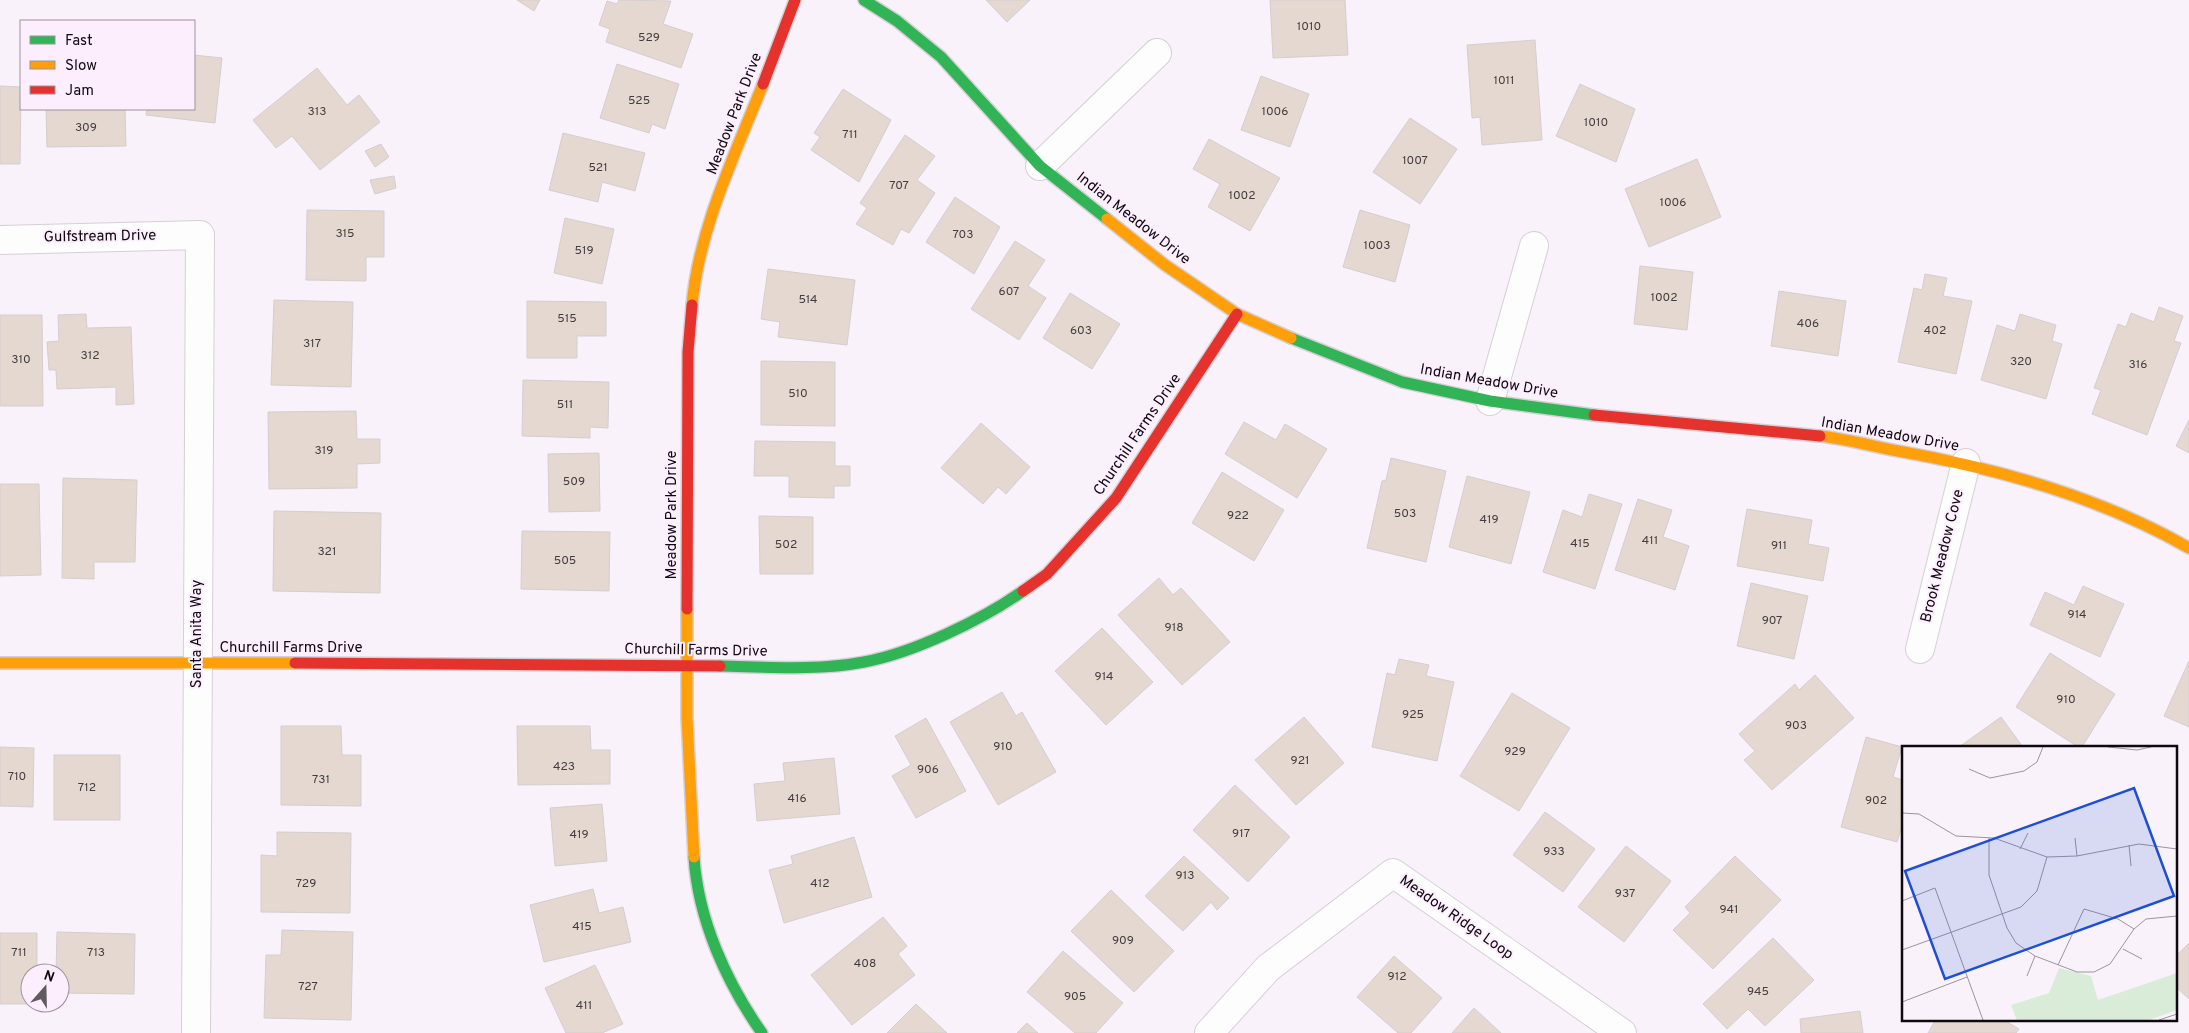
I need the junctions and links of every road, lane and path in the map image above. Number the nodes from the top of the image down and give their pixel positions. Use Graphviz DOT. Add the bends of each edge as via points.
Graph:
graph roads {
  1 [pos="795,0"];
  2 [pos="864,0"];
  3 [pos="1158,53"];
  4 [pos="1040,166"];
  5 [pos="200,235"];
  6 [pos="0,240"];
  7 [pos="1534,246"];
  8 [pos="1237,314"];
  9 [pos="1490,401"];
  10 [pos="1966,463"];
  11 [pos="2189,548"];
  12 [pos="1920,649"];
  13 [pos="197,662"];
  14 [pos="0,663"];
  15 [pos="687,666"];
  16 [pos="196,1033"];
  17 [pos="762,1033"];
  18 [pos="1209,1033"];
  19 [pos="1622,1033"];
  1 -- 15 [label="street, Meadow Park Drive" via="713,212 694,285 688,352"];
  2 -- 4 [label="street, Indian Meadow Drive" via="941,57"];
  3 -- 4 [label="street"];
  4 -- 8 [label="street, Indian Meadow Drive" via="1165,265"];
  5 -- 6 [label="street, Gulfstream Drive"];
  5 -- 13 [label="street, Santa Anita Way"];
  7 -- 9 [label="street"];
  8 -- 9 [label="street, Indian Meadow Drive" via="1402,382"];
  8 -- 15 [label="street, Churchill Farms Drive" via="1116,498 1047,574 1002,606 922,644 864,662 797,667"];
  9 -- 10 [label="street, Indian Meadow Drive" via="1599,416 1825,437"];
  10 -- 11 [label="street, Indian Meadow Drive" via="2059,490 2154,528"];
  10 -- 12 [label="street, Brook Meadow Cove"];
  13 -- 14 [label="street, Churchill Farms Drive"];
  13 -- 15 [label="street, Churchill Farms Drive"];
  13 -- 16 [label="street, Santa Anita Way"];
  15 -- 17 [label="street, Meadow Park Drive" via="689,791 695,878 716,950 740,1002"];
  18 -- 19 [label="street, Meadow Ridge Loop" via="1268,968 1393,873"];
}
